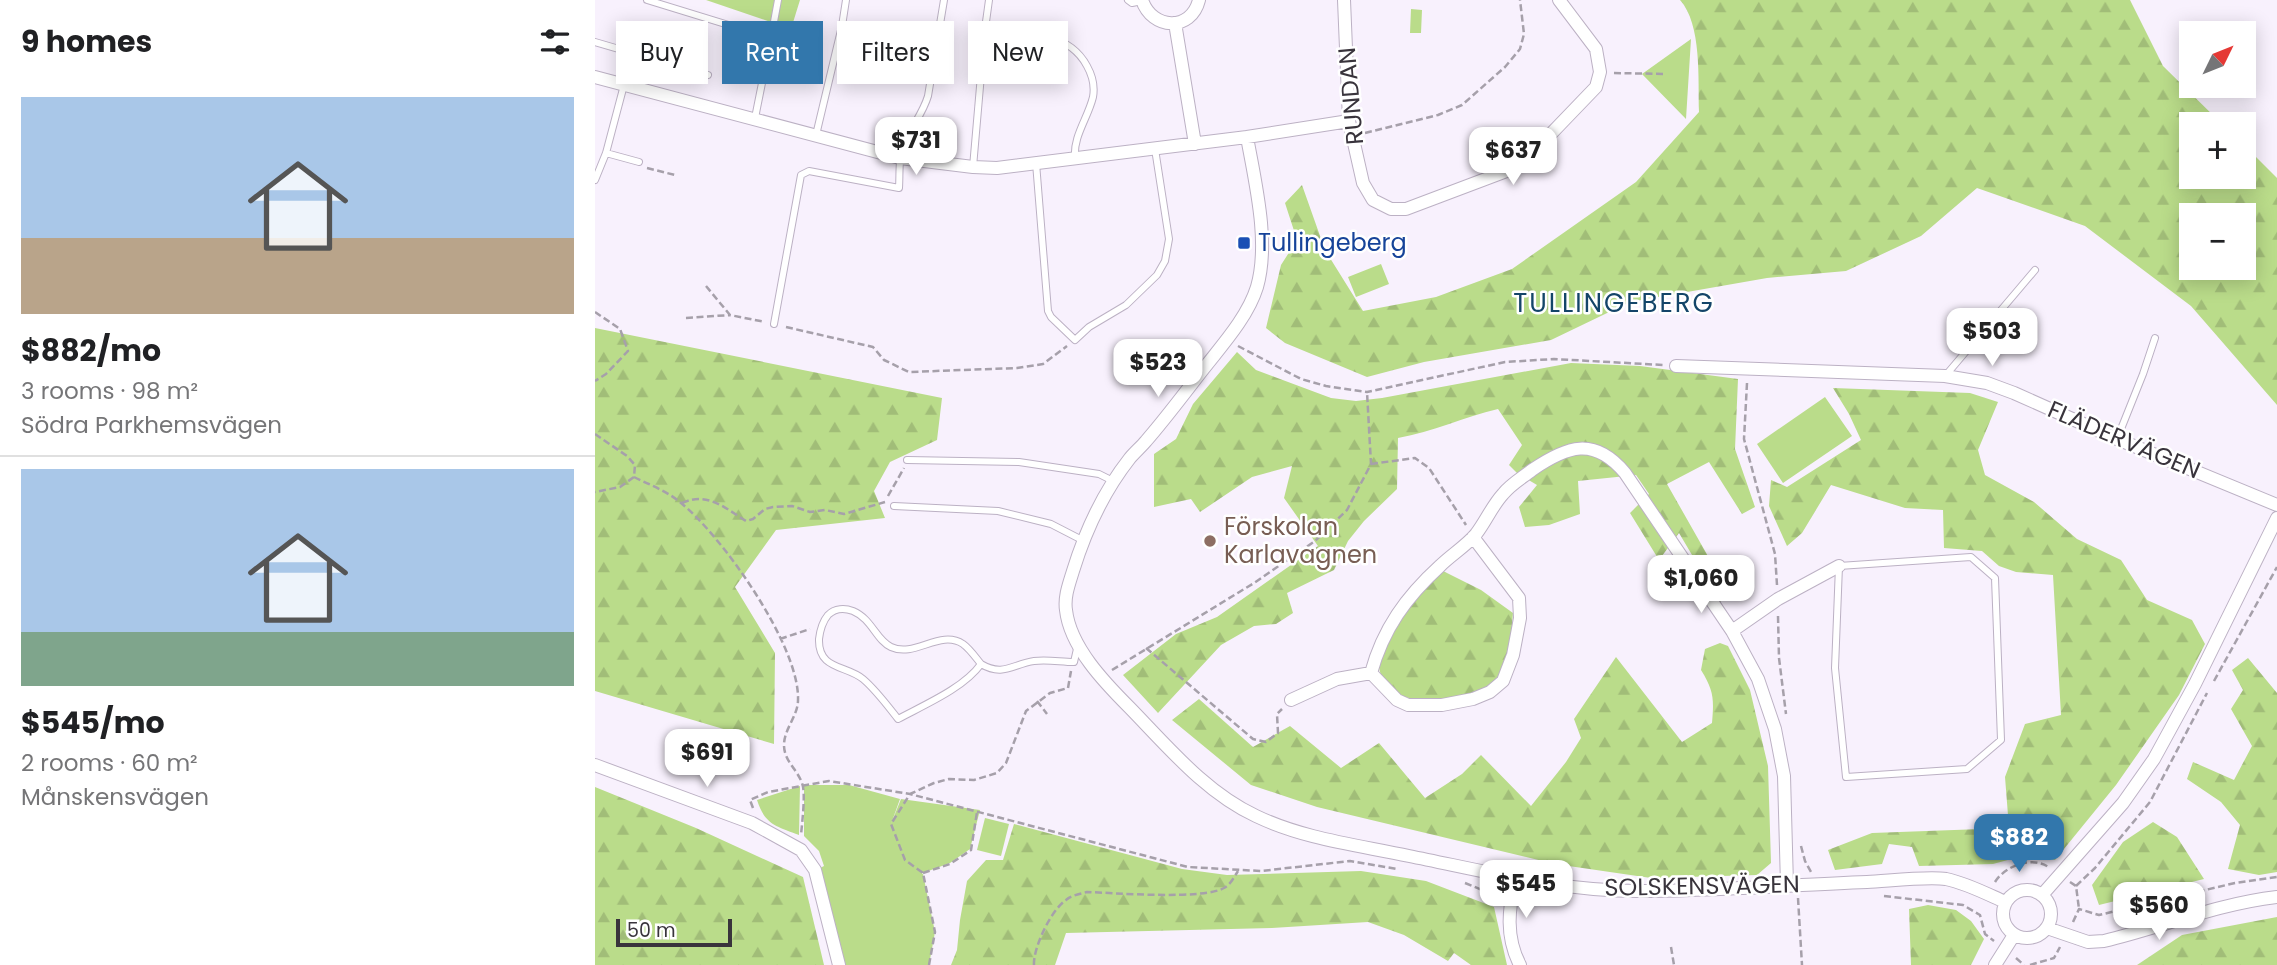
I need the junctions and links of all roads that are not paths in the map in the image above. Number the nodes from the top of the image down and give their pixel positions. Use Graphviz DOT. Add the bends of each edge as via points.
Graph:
graph roads {
  1 [pos="647,0"];
  2 [pos="778,0"];
  3 [pos="846,0"];
  4 [pos="944,0"];
  5 [pos="989,0"];
  6 [pos="1128,0"];
  7 [pos="1199,0"];
  8 [pos="1344,0"];
  9 [pos="1559,0"];
  10 [pos="1142,1"];
  11 [pos="774,21"];
  12 [pos="986,21"];
  13 [pos="722,23"];
  14 [pos="1174,23"];
  15 [pos="595,42"];
  16 [pos="1068,45"];
  17 [pos="616,49"];
  18 [pos="595,77"];
  19 [pos="761,84"];
  20 [pos="980,84"];
  21 [pos="627,86"];
  22 [pos="754,120"];
  23 [pos="1349,121"];
  24 [pos="816,136"];
  25 [pos="1247,137"];
  26 [pos="1195,144"];
  27 [pos="1155,149"];
  28 [pos="606,153"];
  29 [pos="900,158"];
  30 [pos="1075,158"];
  31 [pos="639,162"];
  32 [pos="1036,163"];
  33 [pos="973,167"];
  34 [pos="595,180"];
  35 [pos="2035,270"];
  36 [pos="774,324"];
  37 [pos="2155,338"];
  38 [pos="1676,366"];
  39 [pos="1945,376"];
  40 [pos="2117,439"];
  41 [pos="907,460"];
  42 [pos="1115,482"];
  43 [pos="2277,505"];
  44 [pos="894,506"];
  45 [pos="2277,518"];
  46 [pos="1473,537"];
  47 [pos="1084,541"];
  48 [pos="1839,566"];
  49 [pos="1732,631"];
  50 [pos="1078,644"];
  51 [pos="981,663"];
  52 [pos="1371,673"];
  53 [pos="1291,700"];
  54 [pos="595,765"];
  55 [pos="1515,878"];
  56 [pos="1787,886"];
  57 [pos="2042,895"];
  58 [pos="2277,897"];
  59 [pos="2005,902"];
  60 [pos="2047,928"];
  61 [pos="2014,935"];
  62 [pos="839,965"];
  63 [pos="1520,965"];
  64 [pos="1995,965"];
  1 -- 13 [label="lane"];
  2 -- 11 [label="lane"];
  3 -- 24 [label="lane"];
  4 -- 29 [label="lane" via="928,96"];
  5 -- 12 [label="lane"];
  6 -- 10 [label="lane"];
  7 -- 14 [label="street" via="1192,14"];
  8 -- 23 [label="street, RUNDAN"];
  9 -- 23 [label="street, RUNDAN" via="1595,49 1600,72 1596,87 1520,166 1406,209 1391,209 1373,200 1363,183"];
  10 -- 14 [label="street" via="1158,20"];
  14 -- 26 [label="street"];
  15 -- 17 [label="lane"];
  16 -- 30 [label="lane" via="1083,58 1092,75 1094,94 1074,145"];
  18 -- 21 [label="street"];
  19 -- 22 [label="lane"];
  20 -- 33 [label="lane"];
  21 -- 22 [label="street"];
  21 -- 28 [label="lane"];
  22 -- 24 [label="street"];
  23 -- 25 [label="street"];
  24 -- 29 [label="street"];
  25 -- 26 [label="street"];
  25 -- 42 [label="street, SOLSKENSVÄGEN" via="1262,258 1257,286 1226,339"];
  26 -- 27 [label="street"];
  27 -- 30 [label="street"];
  27 -- 32 [label="lane" via="1169,239 1165,261 1126,305 1075,340 1048,311"];
  28 -- 31 [label="lane"];
  28 -- 34 [label="lane"];
  29 -- 33 [label="street"];
  29 -- 36 [label="lane" via="899,188 810,171 801,175"];
  30 -- 32 [label="street"];
  32 -- 33 [label="street"];
  35 -- 39 [label="lane"];
  37 -- 40 [label="lane"];
  38 -- 39 [label="street, FLÄDERVÄGEN"];
  39 -- 40 [label="street, FLÄDERVÄGEN" via="2014,393"];
  40 -- 43 [label="street, FLÄDERVÄGEN"];
  41 -- 42 [label="lane" via="1019,461 1098,474"];
  42 -- 47 [label="street, SOLSKENSVÄGEN" via="1096,510"];
  44 -- 47 [label="lane" via="998,511 1051,524"];
  45 -- 57 [label="street" via="2154,759 2123,803"];
  46 -- 49 [label="street" via="1503,493 1552,456 1579,448 1599,452 1625,473"];
  46 -- 52 [label="street" via="1401,606 1377,650"];
  46 -- 52 [label="street" via="1519,598 1513,655 1503,681 1473,699 1408,705"];
  47 -- 50 [label="street, SOLSKENSVÄGEN" via="1066,595 1066,612"];
  48 -- 48 [label="lane" via="1971,557 1995,578 2001,740 1967,769 1846,777 1835,668"];
  48 -- 49 [label="street"];
  49 -- 56 [label="street" via="1758,679 1775,729 1784,776"];
  50 -- 51 [label="lane" via="1074,662 1035,661 993,671"];
  50 -- 55 [label="street, SOLSKENSVÄGEN" via="1100,677 1213,789 1246,812 1295,832"];
  51 -- 51 [label="lane" via="964,645 952,640 900,651 887,645 863,616 850,610 829,614 820,630 819,645 830,664 860,676 898,719 974,674"];
  52 -- 53 [label="street" via="1337,679"];
  54 -- 62 [label="street" via="752,823 801,850 815,870"];
  55 -- 56 [label="street, SOLSKENSVÄGEN" via="1633,891"];
  55 -- 63 [label="street" via="1509,938"];
  56 -- 59 [label="street, SOLSKENSVÄGEN" via="1945,879"];
  57 -- 59 [label="street" via="2022,890"];
  57 -- 60 [label="street" via="2051,912"];
  58 -- 60 [label="street" via="2207,910 2104,941 2088,942"];
  59 -- 61 [label="street" via="2003,919"];
  60 -- 61 [label="street" via="2030,939"];
  61 -- 64 [label="street"];
}
